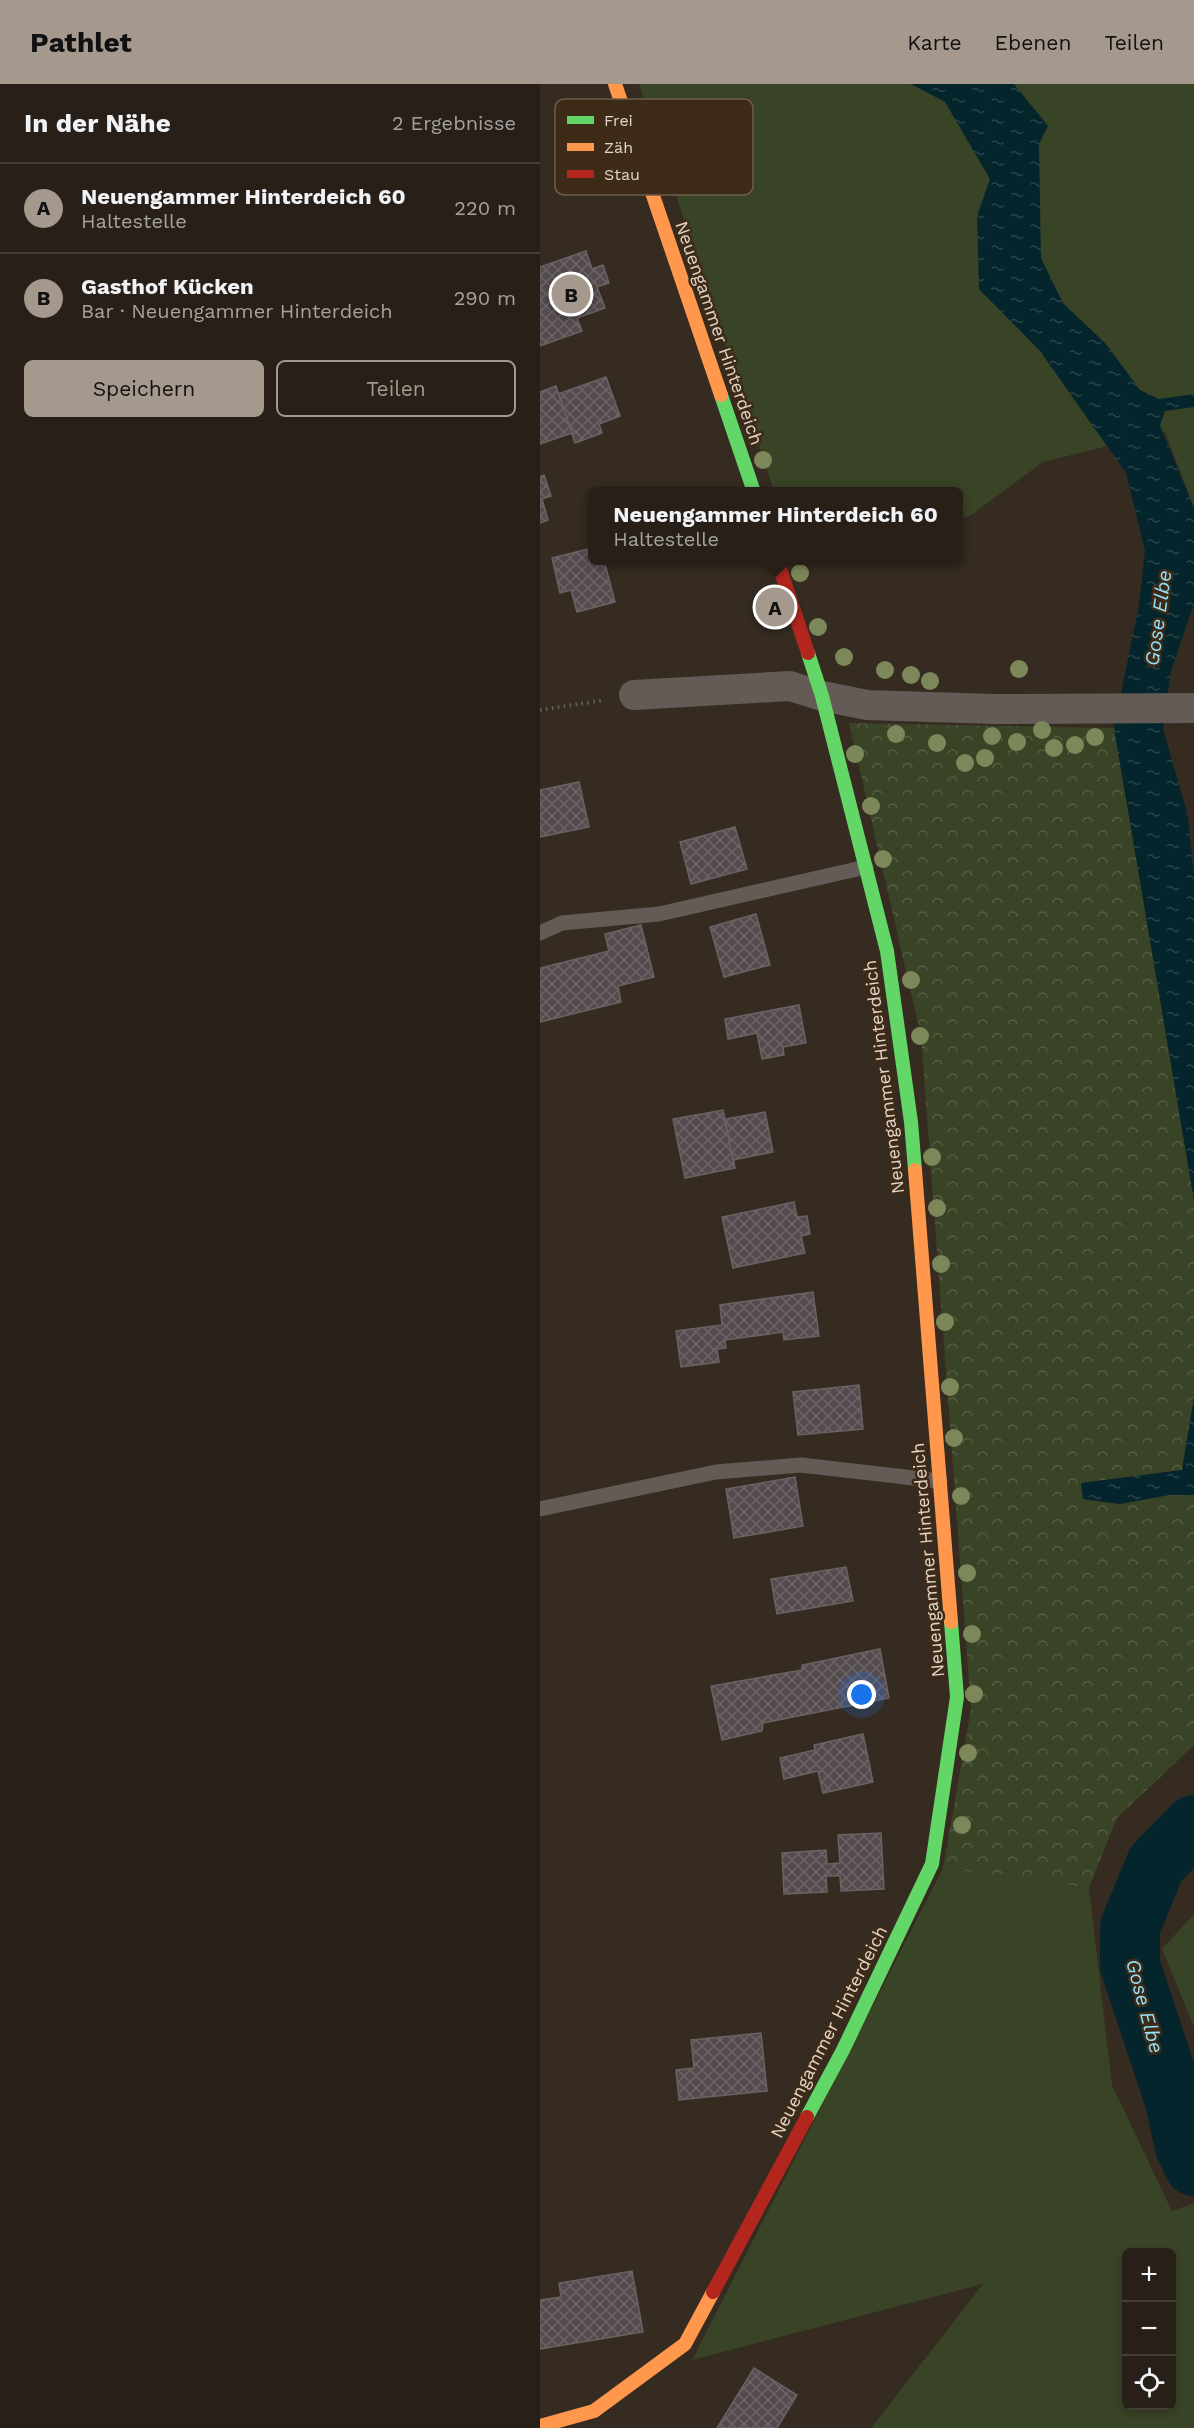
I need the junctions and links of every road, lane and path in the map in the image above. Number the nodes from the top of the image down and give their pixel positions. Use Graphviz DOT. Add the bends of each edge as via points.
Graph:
graph roads {
  1 [pos="615,84"];
  2 [pos="620,99"];
  3 [pos="653,195"];
  4 [pos="752,487"];
  5 [pos="778,565"];
  6 [pos="634,695"];
  7 [pos="822,696"];
  8 [pos="1194,708"];
  9 [pos="540,710"];
  10 [pos="866,867"];
  11 [pos="540,933"];
  12 [pos="940,1481"];
  13 [pos="540,1509"];
  14 [pos="540,2426"];
  1 -- 2 [label="street, Neuengammer Hinterdeich"];
  3 -- 4 [label="street, Neuengammer Hinterdeich"];
  5 -- 7 [label="street, Neuengammer Hinterdeich"];
  6 -- 7 [label="street" via="790,686"];
  6 -- 9 [label="path"];
  7 -- 8 [label="street" via="867,705 914,707"];
  7 -- 10 [label="street, Neuengammer Hinterdeich"];
  10 -- 11 [label="lane" via="659,914 562,923"];
  10 -- 12 [label="street, Neuengammer Hinterdeich" via="888,951 911,1122"];
  12 -- 13 [label="lane" via="801,1465 716,1472"];
  12 -- 14 [label="street, Neuengammer Hinterdeich" via="957,1697 932,1864 843,2050 685,2344 594,2411"];
}
